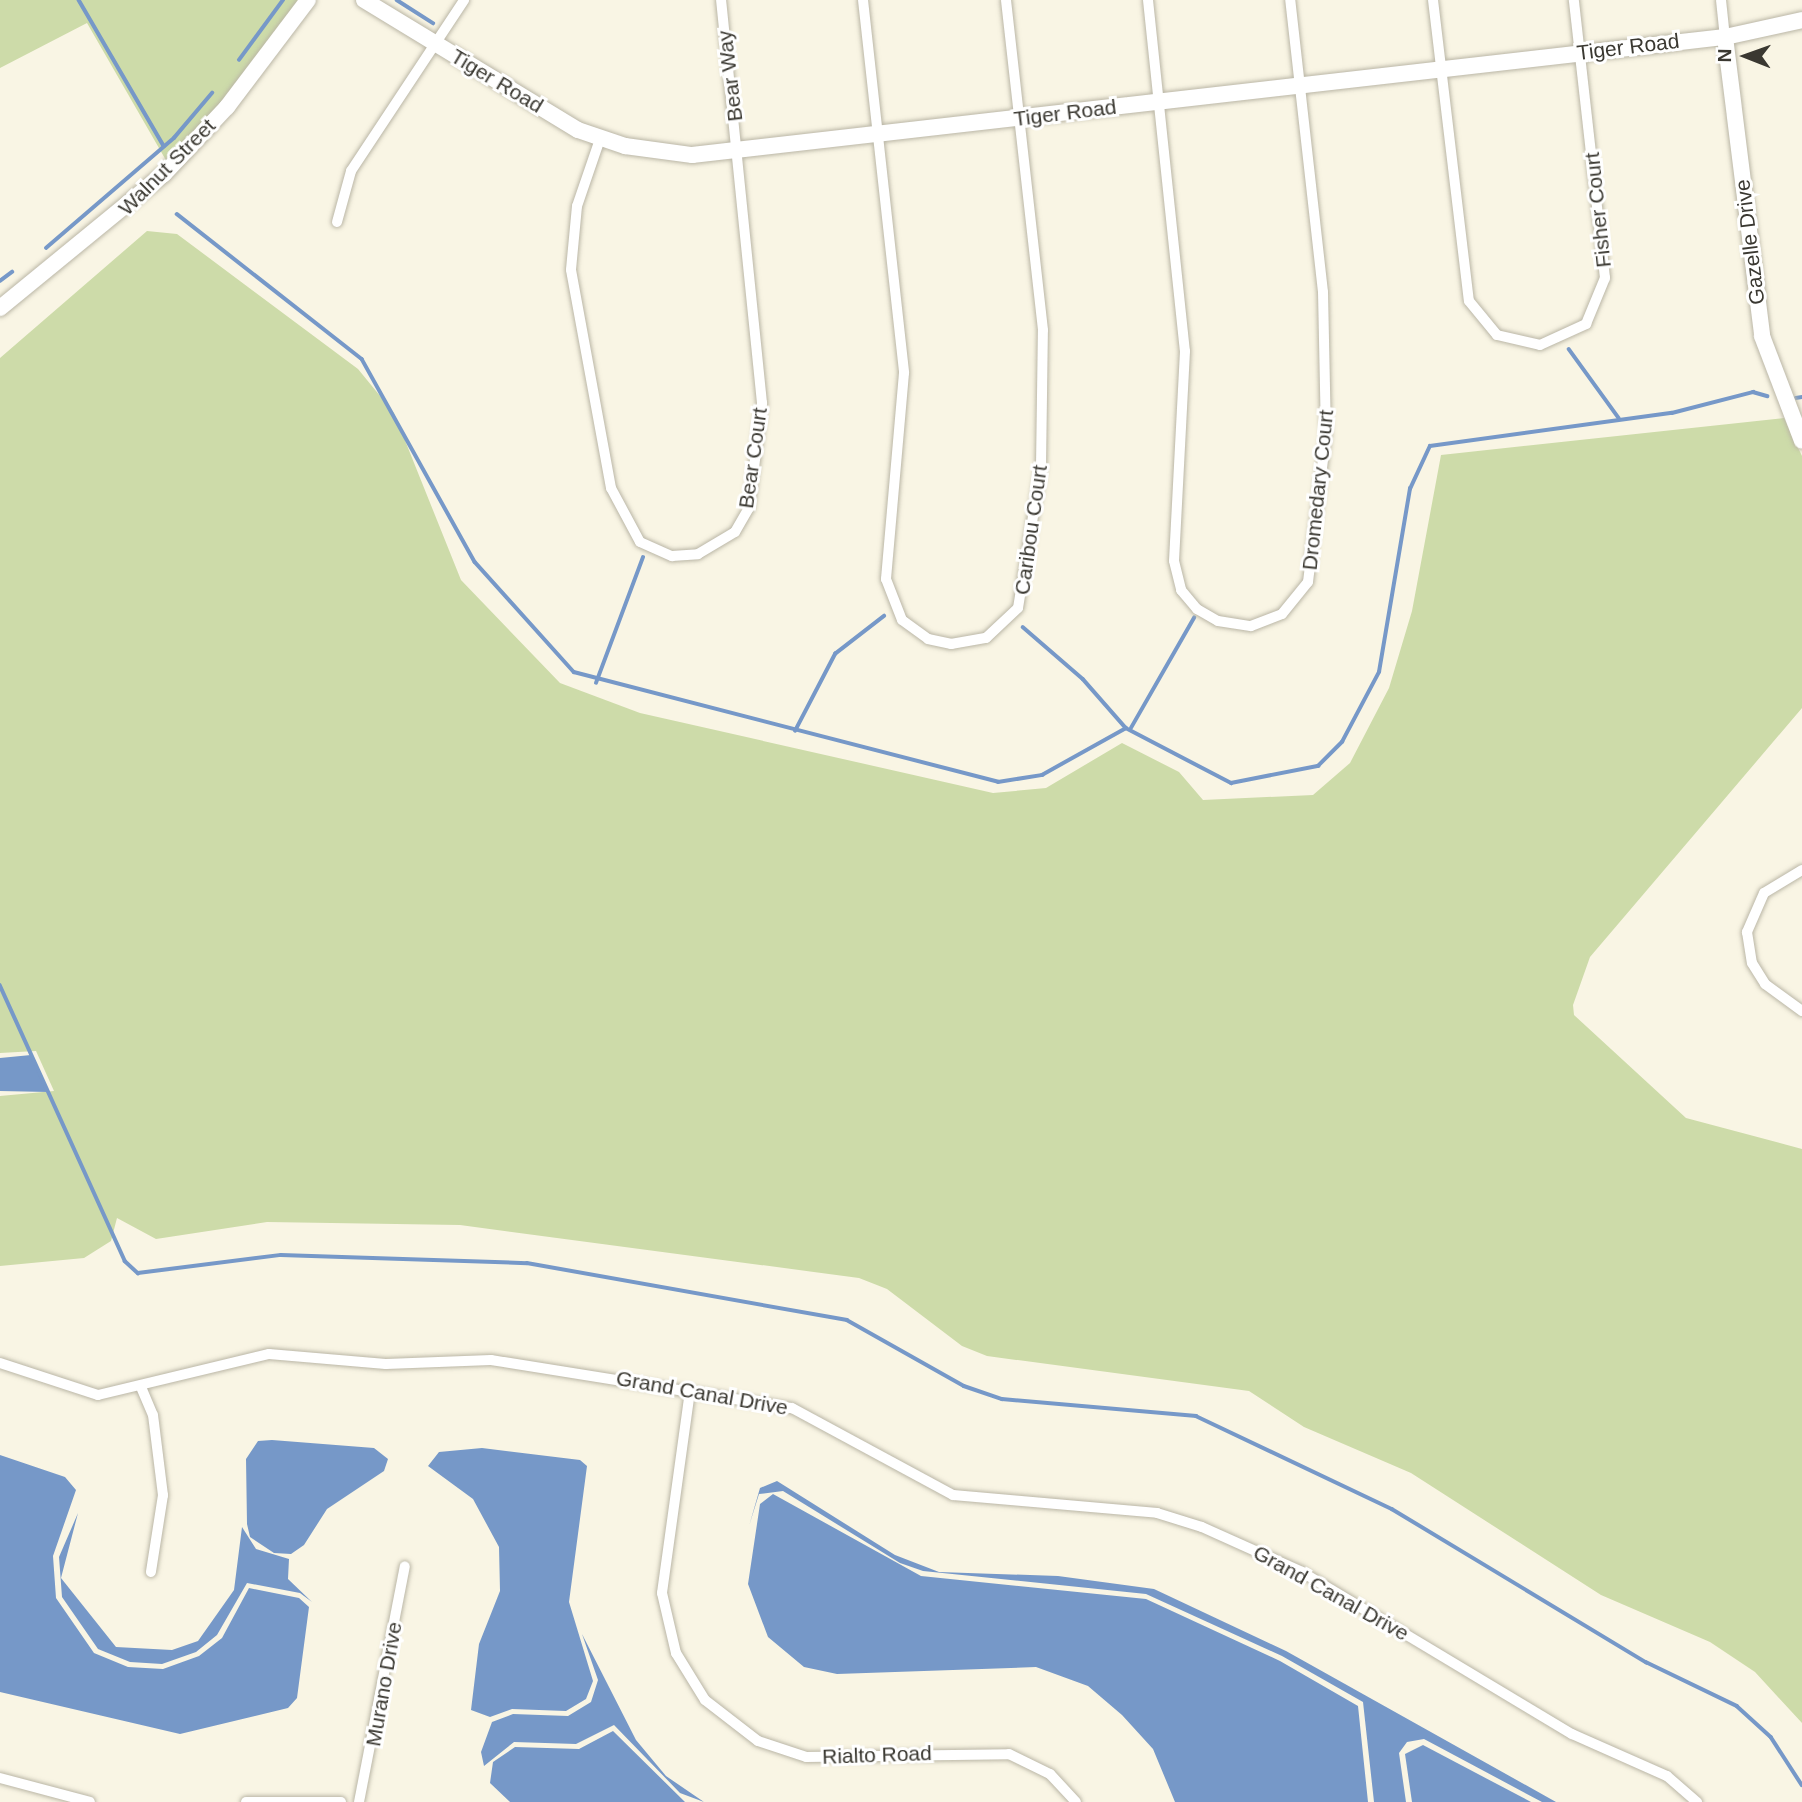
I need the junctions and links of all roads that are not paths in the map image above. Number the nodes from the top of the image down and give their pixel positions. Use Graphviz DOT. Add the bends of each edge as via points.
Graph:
graph roads {
  1 [pos="308,0"];
  2 [pos="364,0"];
  3 [pos="464,0"];
  4 [pos="721,0"];
  5 [pos="863,0"];
  6 [pos="1006,0"];
  7 [pos="1148,0"];
  8 [pos="1290,0"];
  9 [pos="1433,0"];
  10 [pos="1574,0"];
  11 [pos="1721,0"];
  12 [pos="1802,20"];
  13 [pos="1725,37"];
  14 [pos="438,46"];
  15 [pos="1580,53"];
  16 [pos="1441,69"];
  17 [pos="1300,86"];
  18 [pos="1160,102"];
  19 [pos="1018,119"];
  20 [pos="879,135"];
  21 [pos="600,139"];
  22 [pos="740,151"];
  23 [pos="337,222"];
  24 [pos="0,308"];
  25 [pos="1802,440"];
  26 [pos="1802,870"];
  27 [pos="1802,1011"];
  28 [pos="0,1363"];
  29 [pos="141,1387"];
  30 [pos="690,1391"];
  31 [pos="405,1566"];
  32 [pos="151,1572"];
  33 [pos="0,1778"];
  34 [pos="90,1802"];
  35 [pos="246,1802"];
  36 [pos="341,1802"];
  37 [pos="359,1802"];
  38 [pos="1076,1802"];
  39 [pos="1697,1802"];
  1 -- 24 [label="street, Walnut Street" via="227,107 164,174"];
  2 -- 14 [label="street, Tiger Road"];
  3 -- 14 [label="street"];
  4 -- 22 [label="street, Bear Way"];
  5 -- 20 [label="street, Caribou Court"];
  6 -- 19 [label="street, Caribou Court"];
  7 -- 18 [label="street, Dromedary Court"];
  8 -- 17 [label="street, Dromedary Court"];
  9 -- 16 [label="street, Fisher Court"];
  10 -- 15 [label="street, Fisher Court"];
  11 -- 13 [label="street"];
  12 -- 13 [label="street, Tiger Road"];
  13 -- 15 [label="street, Tiger Road"];
  13 -- 25 [label="street, Gazelle Drive" via="1762,336"];
  14 -- 21 [label="street, Tiger Road"];
  14 -- 23 [label="street" via="351,171"];
  15 -- 16 [label="street, Tiger Road"];
  15 -- 16 [label="street, Fisher Court" via="1604,288 1578,331 1540,345 1497,335 1469,301"];
  16 -- 17 [label="street, Tiger Road"];
  17 -- 18 [label="street, Tiger Road"];
  17 -- 18 [label="street, Dromedary Court" via="1326,333 1321,504 1308,582 1289,609 1251,626 1218,621 1197,609 1175,573 1185,351"];
  18 -- 19 [label="street, Tiger Road"];
  19 -- 20 [label="street, Tiger Road"];
  19 -- 20 [label="street, Caribou Court" via="1043,330 1041,467 1022,600 1001,629 968,643 943,644 914,631 889,593 904,373"];
  20 -- 22 [label="street, Tiger Road"];
  21 -- 22 [label="street, Tiger Road" via="675,154"];
  21 -- 22 [label="street, Bear Court" via="573,227 573,292 619,512 640,542 672,556 698,554 725,542 751,501 762,360"];
  26 -- 27 [label="street" via="1764,893 1747,932 1752,963 1765,984"];
  28 -- 29 [label="street, Grand Canal Drive" via="86,1394"];
  29 -- 30 [label="street, Grand Canal Drive" via="194,1367 269,1354 419,1365 491,1360"];
  29 -- 32 [label="street" via="153,1415 163,1494"];
  30 -- 38 [label="street, Rialto Road" via="662,1592 676,1653 705,1700 758,1741 806,1757 1009,1754 1051,1774"];
  30 -- 39 [label="street, Grand Canal Drive" via="805,1412 953,1494 1157,1513 1191,1522 1302,1572 1572,1734 1667,1776"];
  31 -- 37 [label="street, Murano Drive"];
  33 -- 34 [label="street"];
  35 -- 36 [label="street"];
}
